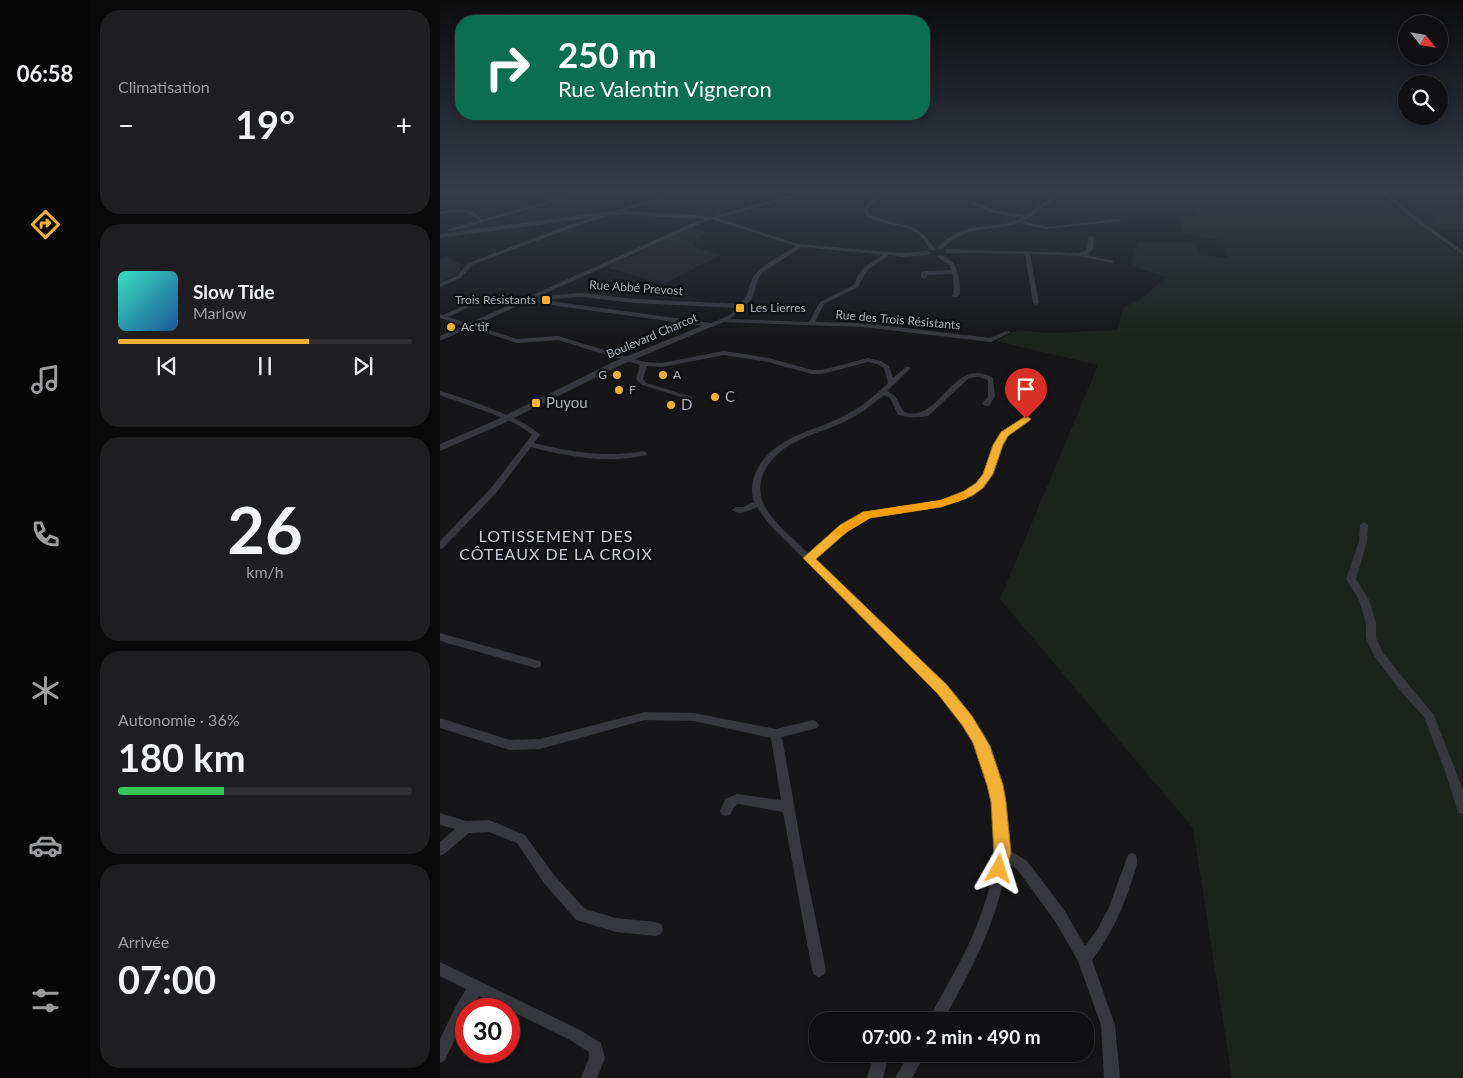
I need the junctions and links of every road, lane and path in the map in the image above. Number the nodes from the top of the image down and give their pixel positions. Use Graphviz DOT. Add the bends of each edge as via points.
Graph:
graph roads {
  1 [pos="535,239"];
  2 [pos="663,239"];
  3 [pos="783,239"];
  4 [pos="928,239"];
  5 [pos="952,239"];
  6 [pos="1091,239"];
  7 [pos="1444,239"];
  8 [pos="802,245"];
  9 [pos="940,248"];
  10 [pos="930,251"];
  11 [pos="947,251"];
  12 [pos="1027,252"];
  13 [pos="1463,253"];
  14 [pos="888,254"];
  15 [pos="1078,254"];
  16 [pos="940,256"];
  17 [pos="1111,262"];
  18 [pos="956,272"];
  19 [pos="924,277"];
  20 [pos="440,286"];
  21 [pos="954,296"];
  22 [pos="485,298"];
  23 [pos="528,300"];
  24 [pos="1036,303"];
  25 [pos="742,306"];
  26 [pos="441,316"];
  27 [pos="724,321"];
  28 [pos="811,324"];
  29 [pos="712,325"];
  30 [pos="470,326"];
  31 [pos="1008,332"];
  32 [pos="440,339"];
  33 [pos="626,360"];
  34 [pos="644,364"];
  35 [pos="908,368"];
  36 [pos="892,382"];
  37 [pos="882,391"];
  38 [pos="440,393"];
  39 [pos="690,398"];
  40 [pos="986,404"];
  41 [pos="506,418"];
  42 [pos="1026,419"];
  43 [pos="788,442"];
  44 [pos="530,444"];
  45 [pos="440,448"];
  46 [pos="643,453"];
  47 [pos="758,503"];
  48 [pos="736,510"];
  49 [pos="1364,525"];
  50 [pos="440,546"];
  51 [pos="808,558"];
  52 [pos="440,637"];
  53 [pos="536,664"];
  54 [pos="440,722"];
  55 [pos="813,725"];
  56 [pos="776,734"];
  57 [pos="789,807"];
  58 [pos="1463,809"];
  59 [pos="726,811"];
  60 [pos="440,819"];
  61 [pos="466,827"];
  62 [pos="440,850"];
  63 [pos="1002,853"];
  64 [pos="1132,859"];
  65 [pos="656,929"];
  66 [pos="1084,958"];
  67 [pos="440,969"];
  68 [pos="819,970"];
  69 [pos="476,987"];
  70 [pos="940,1012"];
  71 [pos="440,1055"];
  72 [pos="880,1062"];
  73 [pos="912,1062"];
  74 [pos="589,1078"];
  75 [pos="875,1078"];
  76 [pos="903,1078"];
  77 [pos="1112,1078"];
  1 -- 20 [label="street" via="478,260 459,277"];
  2 -- 23 [label="street, Rue Abbé Prevost"];
  3 -- 8 [label="street"];
  4 -- 10 [label="street"];
  5 -- 9 [label="street"];
  6 -- 15 [label="street" via="1087,253"];
  7 -- 13 [label="street"];
  8 -- 14 [label="street"];
  8 -- 25 [label="street" via="761,272 755,279 752,294"];
  9 -- 10 [label="street"];
  9 -- 11 [label="street"];
  10 -- 14 [label="street"];
  10 -- 16 [label="street"];
  11 -- 12 [label="street"];
  11 -- 16 [label="street"];
  12 -- 15 [label="street"];
  12 -- 24 [label="street"];
  14 -- 28 [label="street" via="867,268 856,286 822,304"];
  15 -- 17 [label="street"];
  16 -- 18 [label="street" via="949,261"];
  18 -- 19 [label="street" via="924,273"];
  18 -- 21 [label="street" via="959,283"];
  22 -- 26 [label="street"];
  23 -- 25 [label="street, Rue Abbé Prevost" via="581,296"];
  23 -- 29 [label="street"];
  23 -- 30 [label="street, Rue Abbé Prevost"];
  25 -- 27 [label="street"];
  26 -- 30 [label="street"];
  27 -- 28 [label="street, Rue des Trois Résistants"];
  27 -- 29 [label="street"];
  28 -- 31 [label="street, Rue des Trois Résistants" via="863,325 987,340"];
  29 -- 33 [label="street, Boulevard Charcot"];
  30 -- 32 [label="street, Rue Abbé Prevost"];
  30 -- 33 [label="street" via="517,341 561,338"];
  33 -- 34 [label="street"];
  33 -- 41 [label="street, Boulevard Charcot"];
  34 -- 36 [label="street" via="662,365 724,353 769,360 816,373 874,360 887,367"];
  34 -- 39 [label="street" via="638,379 644,384"];
  35 -- 36 [label="street"];
  36 -- 37 [label="street"];
  37 -- 40 [label="street" via="893,397 901,413 917,416 925,414 967,377 984,375 991,379 992,387 992,396"];
  37 -- 43 [label="street" via="848,417"];
  38 -- 41 [label="street"];
  41 -- 44 [label="street" via="534,432 536,435"];
  41 -- 45 [label="street, Boulevard Charcot"];
  42 -- 51 [label="street" via="1005,434 988,474 980,486 968,494 941,504 867,515 844,528"];
  43 -- 47 [label="street" via="762,468 755,484"];
  44 -- 46 [label="street" via="595,457"];
  44 -- 50 [label="street" via="494,490"];
  47 -- 48 [label="street"];
  47 -- 51 [label="street"];
  49 -- 58 [label="street" via="1363,541 1351,579 1364,600 1378,653 1429,715"];
  51 -- 63 [label="street" via="942,689 967,721 982,746 995,785 1001,818"];
  52 -- 53 [label="street"];
  54 -- 56 [label="street" via="510,745 540,744 645,716 694,718"];
  55 -- 56 [label="street"];
  56 -- 57 [label="street"];
  57 -- 59 [label="street" via="737,799"];
  57 -- 68 [label="street"];
  60 -- 61 [label="street"];
  61 -- 62 [label="street"];
  61 -- 65 [label="street" via="489,826 521,839 549,879 581,915 616,925"];
  63 -- 66 [label="street" via="1022,865 1060,916"];
  63 -- 70 [label="street" via="986,921"];
  64 -- 66 [label="street" via="1122,896 1101,939"];
  66 -- 77 [label="street" via="1108,1025"];
  67 -- 69 [label="street"];
  69 -- 71 [label="street"];
  69 -- 74 [label="street" via="596,1048 597,1058"];
  72 -- 75 [label="street"];
  73 -- 76 [label="street"];
}
